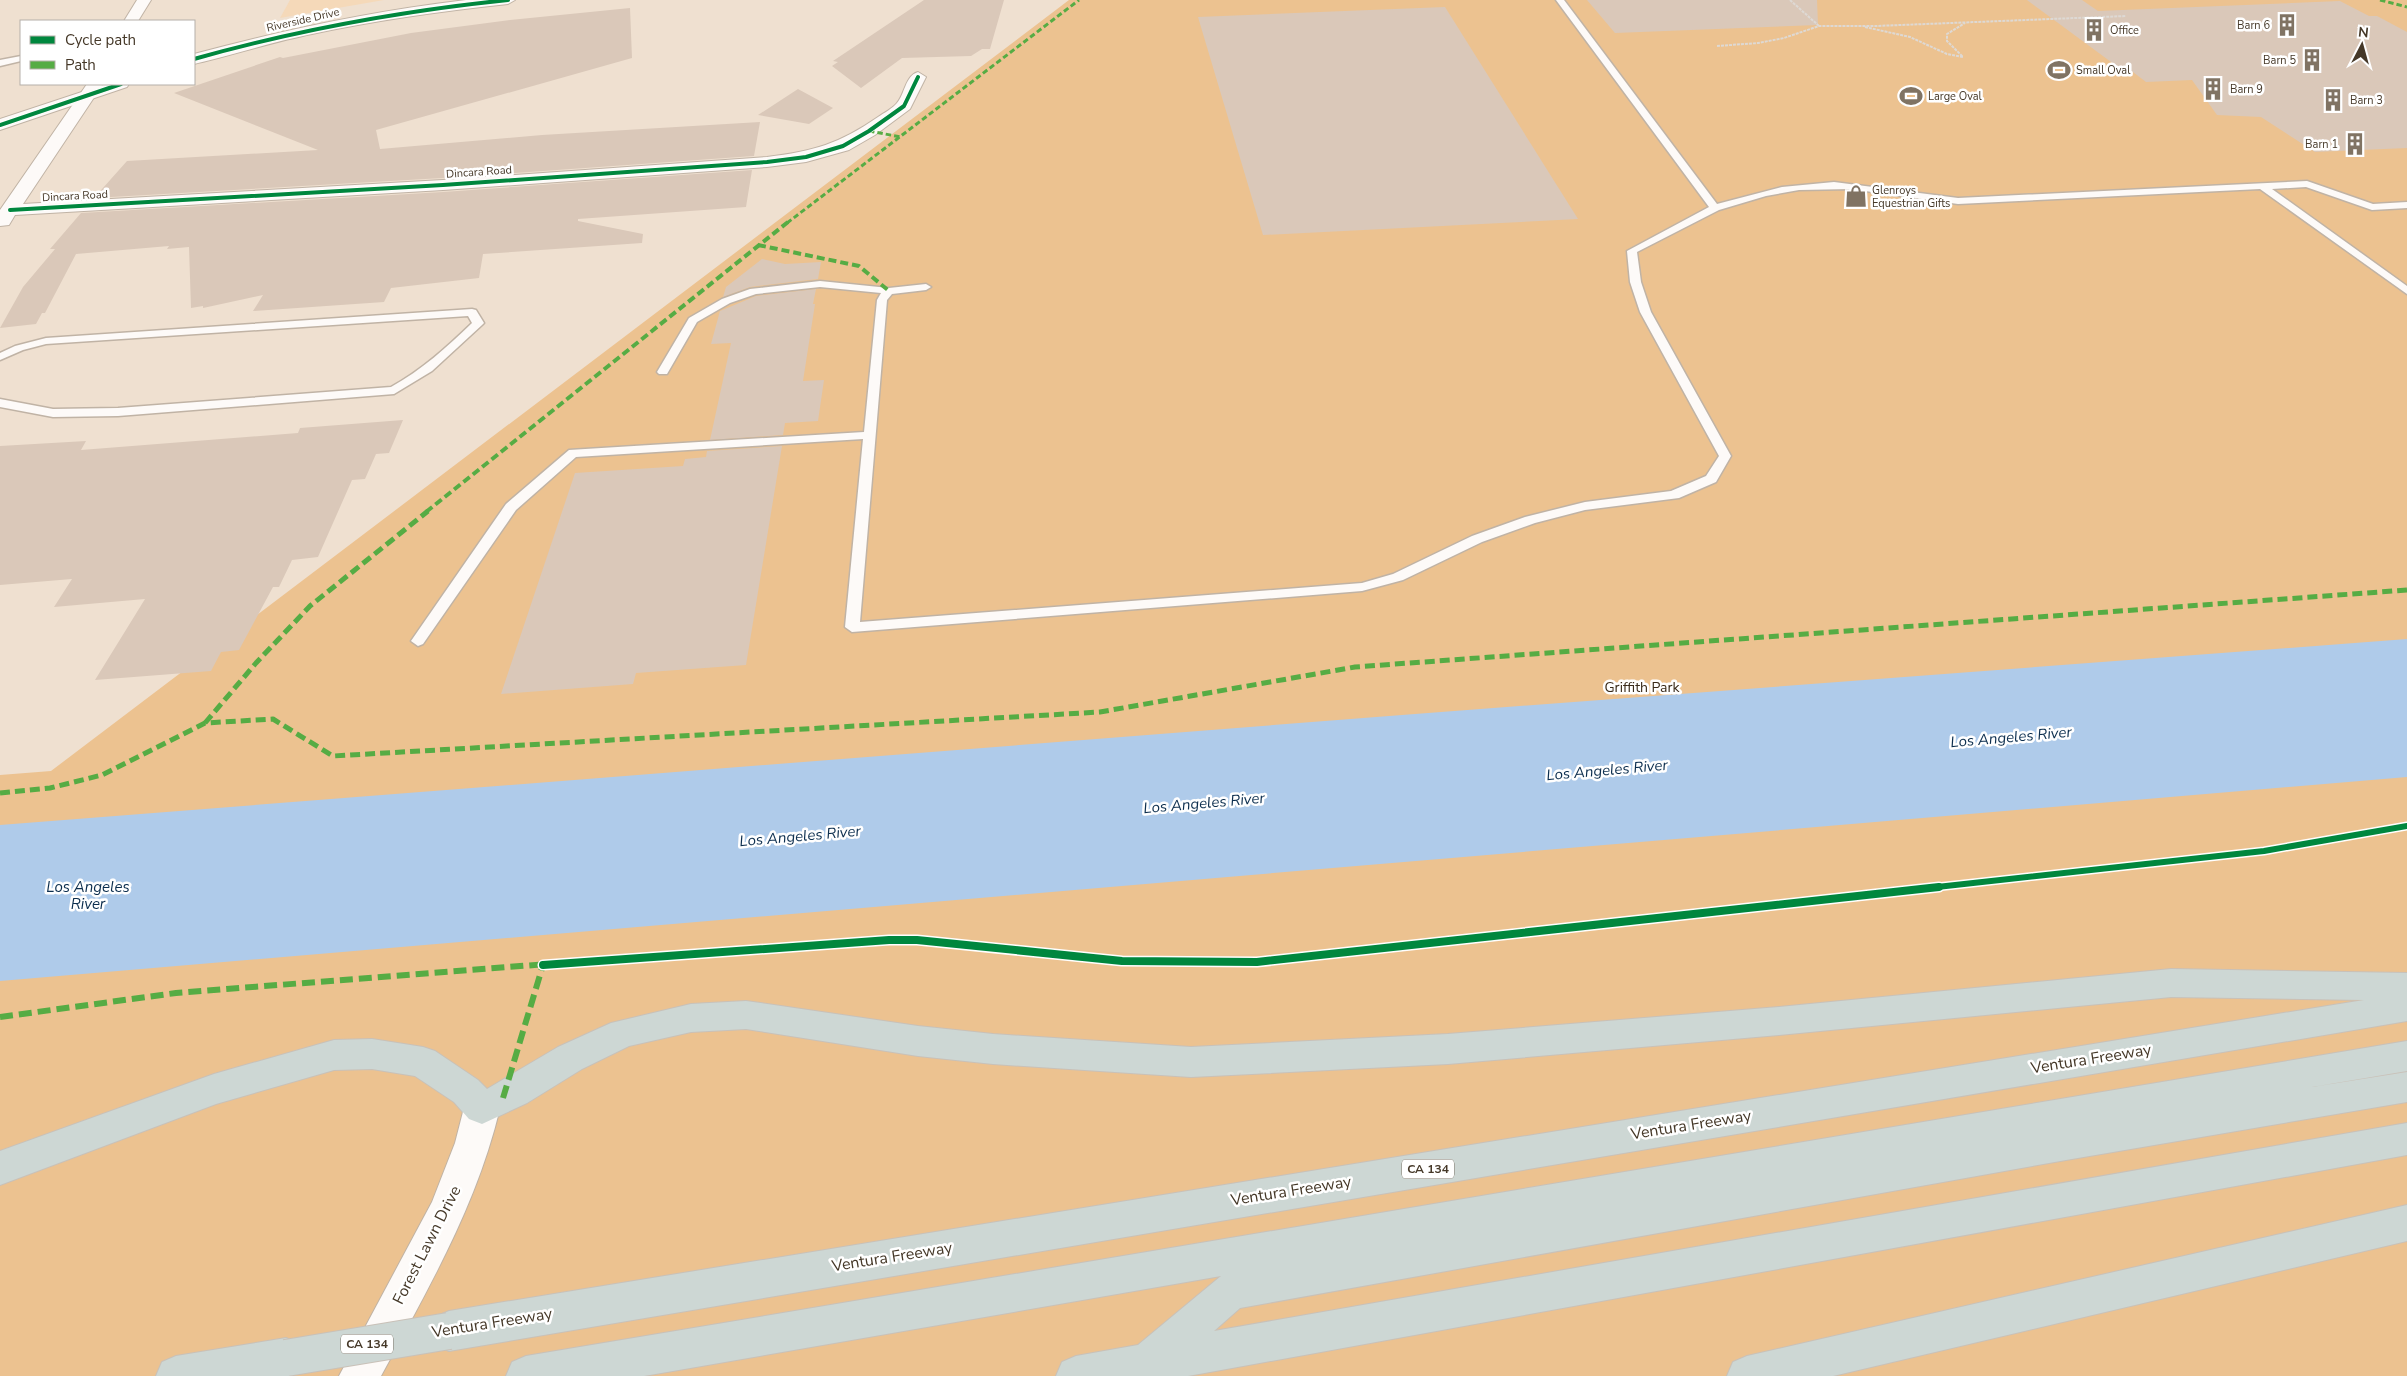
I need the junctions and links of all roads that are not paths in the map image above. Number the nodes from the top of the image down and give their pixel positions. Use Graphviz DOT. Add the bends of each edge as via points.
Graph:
graph roads {
  1 [pos="144,0"];
  2 [pos="508,0"];
  3 [pos="1560,0"];
  4 [pos="132,20"];
  5 [pos="20,59"];
  6 [pos="195,59"];
  7 [pos="0,63"];
  8 [pos="918,77"];
  9 [pos="115,85"];
  10 [pos="92,89"];
  11 [pos="0,125"];
  12 [pos="2263,187"];
  13 [pos="2407,205"];
  14 [pos="1715,208"];
  15 [pos="5,218"];
  16 [pos="926,287"];
  17 [pos="888,291"];
  18 [pos="2407,291"];
  19 [pos="0,357"];
  20 [pos="662,372"];
  21 [pos="0,403"];
  22 [pos="871,436"];
  23 [pos="418,641"];
  24 [pos="2407,987"];
  25 [pos="2407,1007"];
  26 [pos="2407,1056"];
  27 [pos="2407,1087"];
  28 [pos="482,1108"];
  29 [pos="2407,1139"];
  30 [pos="0,1168"];
  31 [pos="2407,1224"];
  32 [pos="1148,1363"];
  33 [pos="176,1376"];
  34 [pos="359,1376"];
  35 [pos="526,1376"];
  36 [pos="1076,1376"];
  37 [pos="1747,1376"];
  1 -- 4 [label="street"];
  2 -- 6 [label="street, Riverside Drive" via="346,21"];
  3 -- 14 [label="lane"];
  5 -- 7 [label="lane"];
  8 -- 15 [label="street, Dincara Road" via="904,106 869,131 843,146 796,158"];
  9 -- 10 [label="street"];
  10 -- 11 [label="street"];
  10 -- 15 [label="street"];
  12 -- 13 [label="lane" via="2307,184 2372,207"];
  12 -- 14 [label="lane" via="1958,201 1849,186 1814,186 1752,195"];
  12 -- 18 [label="lane"];
  14 -- 22 [label="lane" via="1632,251 1631,264 1636,289 1652,325 1725,456 1711,479 1674,495 1585,506 1530,520 1477,539 1398,577 1362,587 852,627"];
  16 -- 17 [label="lane"];
  17 -- 20 [label="lane" via="820,284 754,292 726,301 694,320"];
  17 -- 22 [label="lane" via="882,300"];
  19 -- 21 [label="lane" via="19,348 56,340 472,312 478,323 440,360 414,380 394,390 118,412 54,413"];
  22 -- 23 [label="lane" via="573,453 511,507"];
  24 -- 28 [label="highway" via="2171,984 1448,1049 1191,1062 984,1048 746,1015 691,1018 623,1033 570,1058"];
  25 -- 33 [label="highway, Ventura Freeway / CA 134, bridge"];
  26 -- 35 [label="highway"];
  27 -- 32 [label="highway" via="1231,1291"];
  28 -- 30 [label="highway" via="466,1091 423,1062 372,1054 334,1055 214,1089"];
  28 -- 34 [label="street, Forest Lawn Drive" via="476,1139 447,1212"];
  29 -- 32 [label="highway"];
  31 -- 37 [label="highway"];
  32 -- 36 [label="highway"];
}
